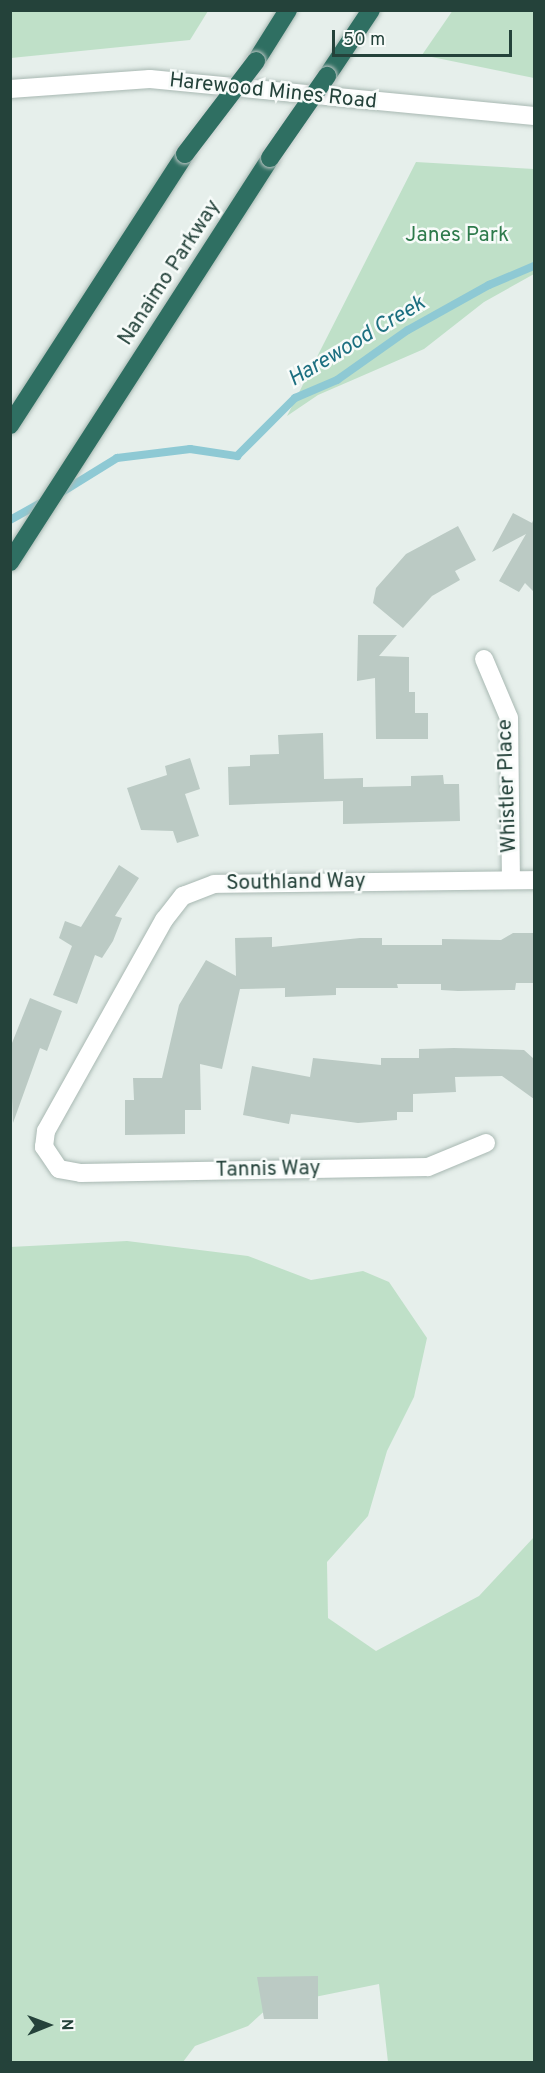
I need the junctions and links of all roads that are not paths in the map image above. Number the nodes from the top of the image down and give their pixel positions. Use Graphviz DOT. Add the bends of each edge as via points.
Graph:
graph roads {
  1 [pos="288,10"];
  2 [pos="370,10"];
  3 [pos="10,89"];
  4 [pos="534,116"];
  5 [pos="10,425"];
  6 [pos="10,562"];
  7 [pos="484,659"];
  8 [pos="511,880"];
  9 [pos="534,880"];
  10 [pos="486,1143"];
  11 [pos="49,1160"];
  1 -- 5 [label="highway, bridge" via="256,61 185,154"];
  2 -- 6 [label="highway, Nanaimo Parkway, bridge"];
  3 -- 4 [label="street, Harewood Mines Road" via="150,79"];
  7 -- 8 [label="street, Whistler Place" via="509,718"];
  8 -- 9 [label="street, Southland Way"];
  8 -- 11 [label="street, Southland Way" via="214,884 183,896 164,920 46,1131"];
  10 -- 11 [label="street, Tannis Way" via="428,1167 81,1173"];
}
